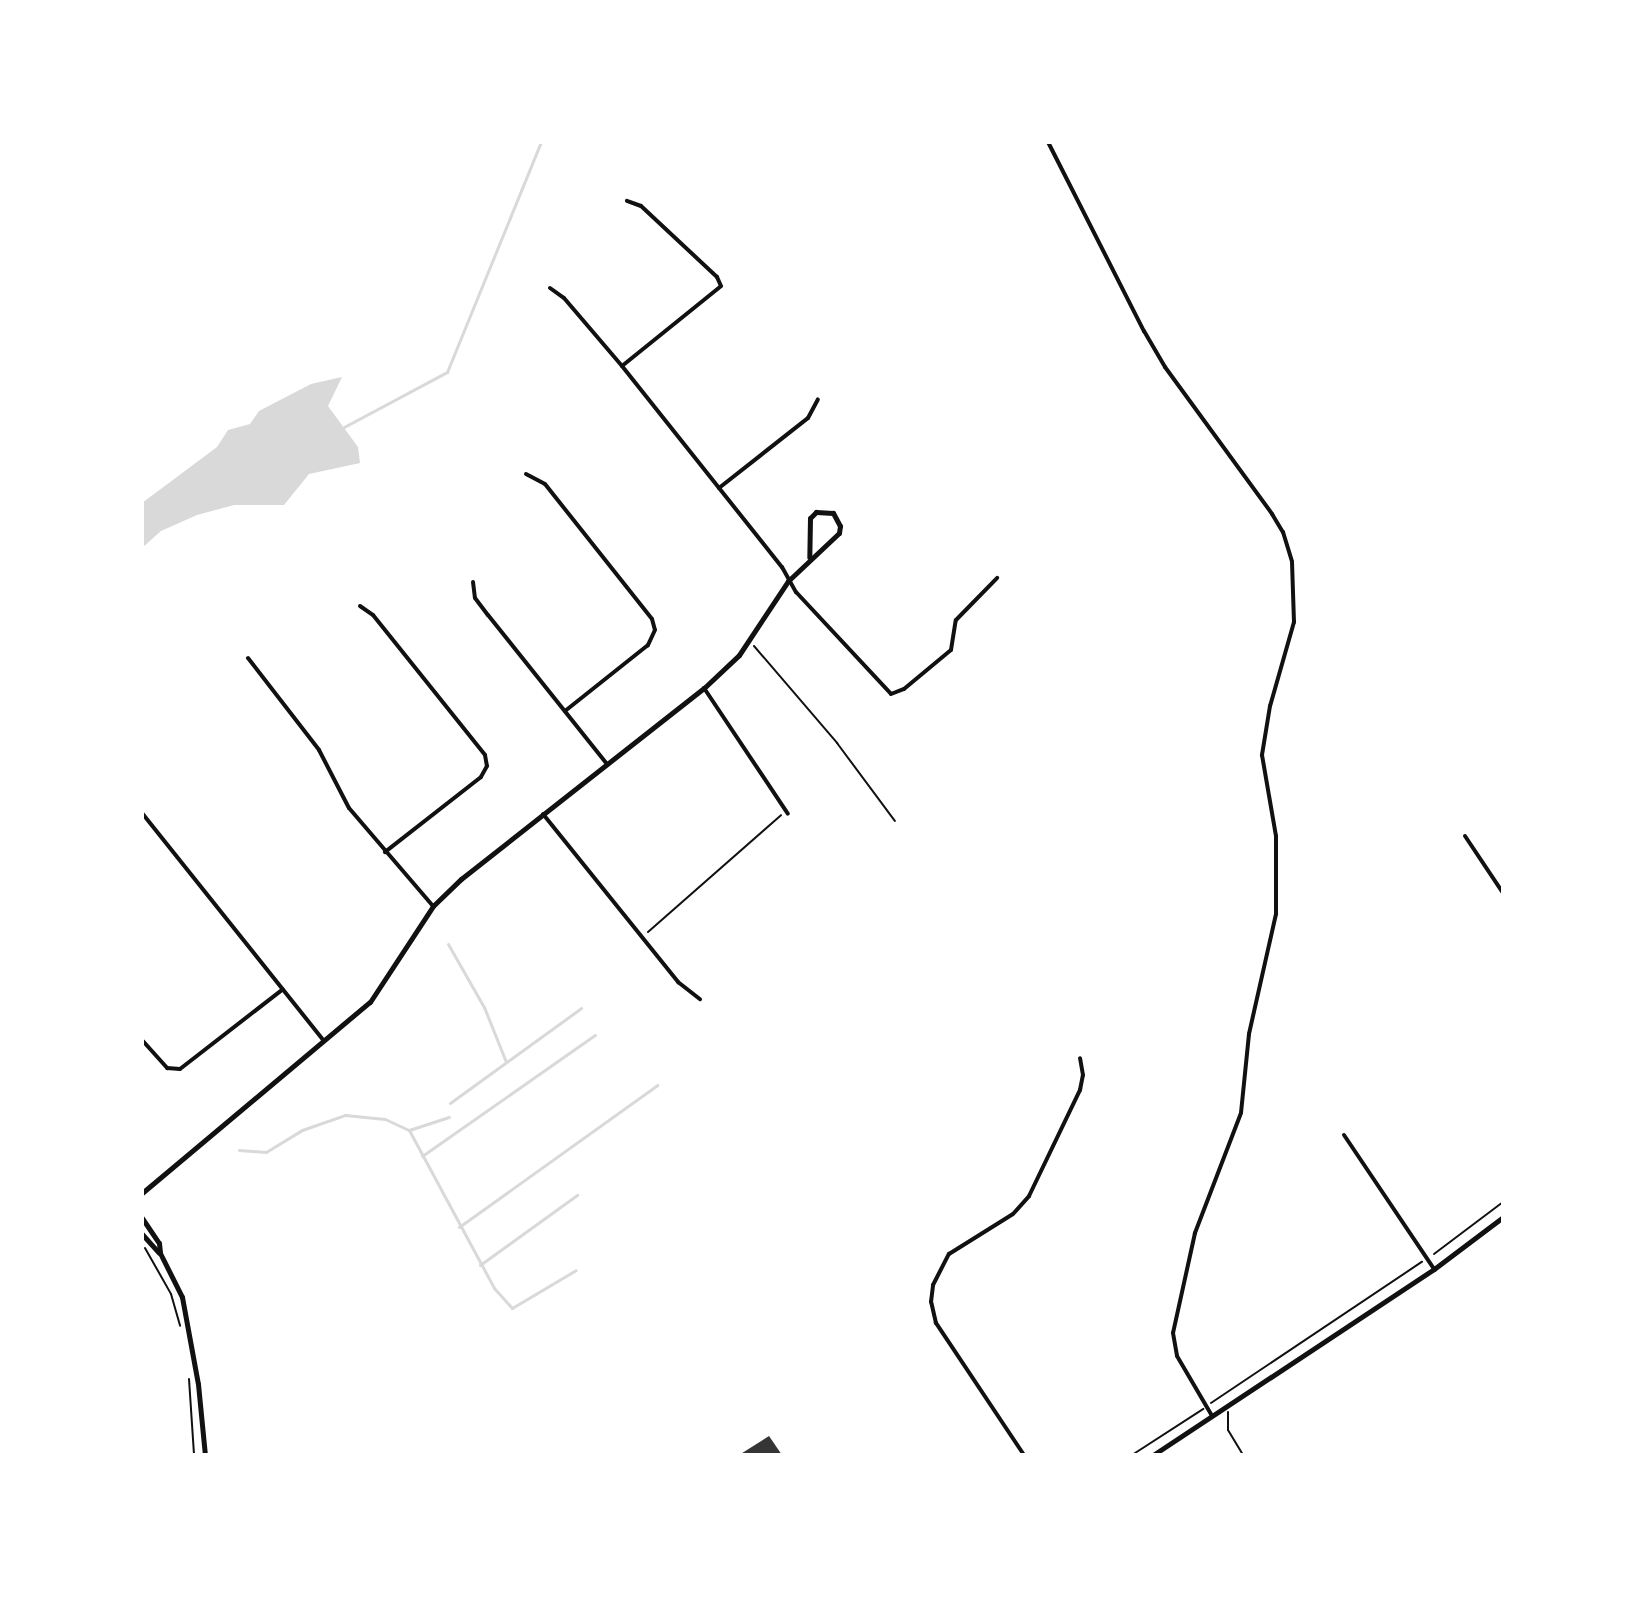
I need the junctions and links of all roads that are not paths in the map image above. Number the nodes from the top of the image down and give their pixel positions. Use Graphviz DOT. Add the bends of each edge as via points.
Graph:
graph roads {
  1 [pos="1048,142"];
  2 [pos="627,201"];
  3 [pos="550,288"];
  4 [pos="622,366"];
  5 [pos="818,399"];
  6 [pos="526,474"];
  7 [pos="719,488"];
  8 [pos="809,557"];
  9 [pos="997,578"];
  10 [pos="788,581"];
  11 [pos="473,582"];
  12 [pos="360,606"];
  13 [pos="248,658"];
  14 [pos="704,688"];
  15 [pos="565,711"];
  16 [pos="607,764"];
  17 [pos="787,812"];
  18 [pos="142,813"];
  19 [pos="543,814"];
  20 [pos="1465,836"];
  21 [pos="385,852"];
  22 [pos="1503,893"];
  23 [pos="433,906"];
  24 [pos="283,989"];
  25 [pos="700,999"];
  26 [pos="142,1040"];
  27 [pos="324,1041"];
  28 [pos="1080,1058"];
  29 [pos="1344,1135"];
  30 [pos="142,1193"];
  31 [pos="1503,1217"];
  32 [pos="142,1218"];
  33 [pos="142,1234"];
  34 [pos="160,1253"];
  35 [pos="1434,1269"];
  36 [pos="1212,1416"];
  37 [pos="205,1455"];
  38 [pos="1024,1455"];
  39 [pos="1153,1455"];
  1 -- 36 [label="street" via="1151,343 1272,514 1292,562 1294,622 1262,755 1276,836 1276,914 1249,1034 1241,1113 1195,1233 1173,1333 1177,1356"];
  2 -- 4 [label="street" via="641,206 721,286"];
  3 -- 4 [label="street"];
  4 -- 7 [label="street"];
  5 -- 7 [label="street" via="808,418"];
  6 -- 15 [label="street" via="545,484 652,619 655,630 648,645"];
  7 -- 10 [label="street"];
  8 -- 8 [label="street" via="839,533 833,513 825,510 810,518"];
  8 -- 10 [label="street"];
  9 -- 10 [label="street" via="956,620 951,650 891,694"];
  10 -- 14 [label="street" via="749,642"];
  11 -- 15 [label="street" via="475,598"];
  12 -- 21 [label="street" via="373,615 485,755 487,766 481,777"];
  13 -- 21 [label="street" via="319,750 349,808"];
  14 -- 16 [label="street"];
  14 -- 17 [label="street"];
  15 -- 16 [label="street"];
  16 -- 19 [label="street"];
  18 -- 24 [label="street"];
  19 -- 23 [label="street"];
  19 -- 25 [label="street" via="678,982"];
  20 -- 22 [label="street"];
  21 -- 23 [label="street"];
  23 -- 27 [label="street" via="370,1002"];
  24 -- 26 [label="street" via="180,1069 167,1068"];
  24 -- 27 [label="street"];
  27 -- 30 [label="street"];
  28 -- 38 [label="street" via="1080,1090 1029,1196 1013,1214 949,1254 933,1285 936,1323"];
  29 -- 35 [label="street"];
  31 -- 35 [label="street"];
  32 -- 34 [label="street"];
  33 -- 34 [label="street"];
  34 -- 37 [label="street" via="182,1297"];
  35 -- 36 [label="street"];
  36 -- 39 [label="street"];
}
